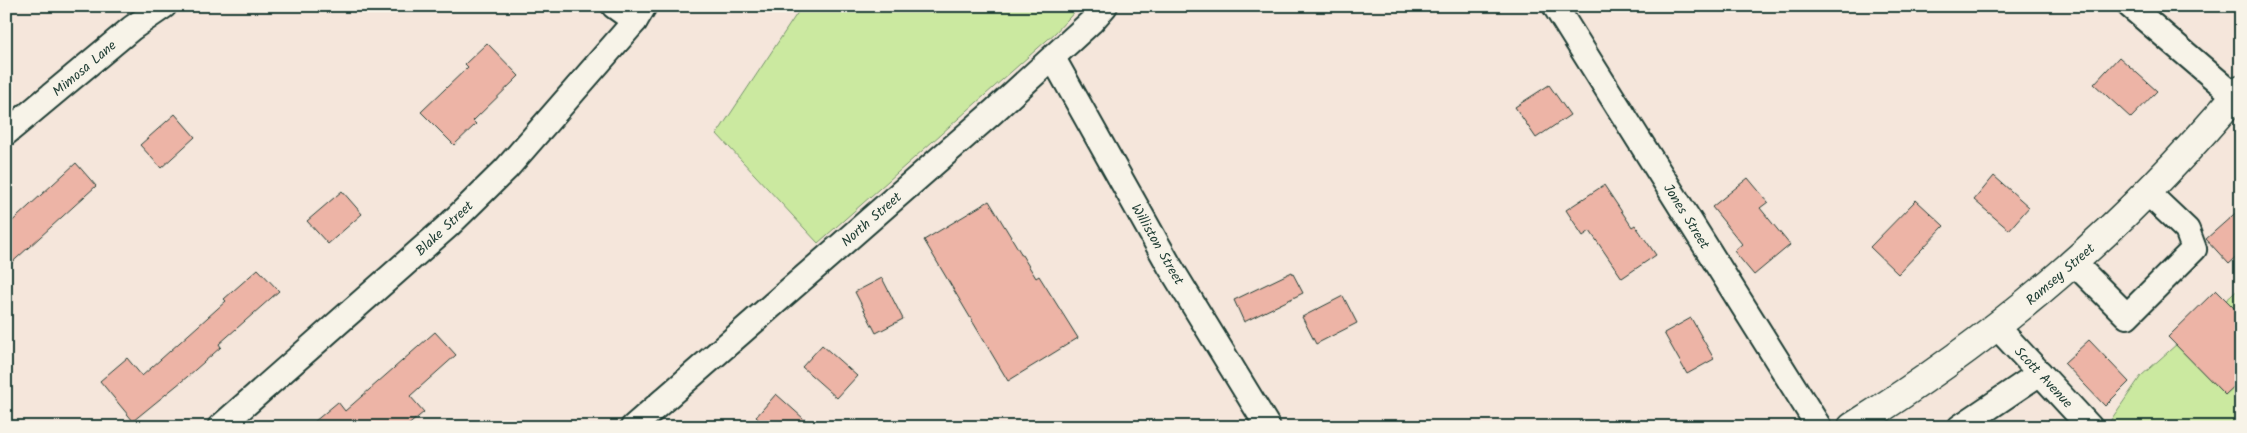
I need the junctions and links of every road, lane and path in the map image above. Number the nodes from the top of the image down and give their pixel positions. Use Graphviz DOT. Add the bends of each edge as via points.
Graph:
graph roads {
  1 [pos="164,6"];
  2 [pos="614,6"];
  3 [pos="1105,6"];
  4 [pos="1554,6"];
  5 [pos="2130,6"];
  6 [pos="639,14"];
  7 [pos="1053,58"];
  8 [pos="2238,92"];
  9 [pos="6,133"];
  10 [pos="2148,192"];
  11 [pos="2074,263"];
  12 [pos="1998,327"];
  13 [pos="2040,372"];
  14 [pos="220,427"];
  15 [pos="633,427"];
  16 [pos="1268,427"];
  17 [pos="1819,427"];
  18 [pos="1852,427"];
  19 [pos="1960,427"];
  20 [pos="2090,427"];
  1 -- 9 [label="street, Mimosa Lane" via="132,28"];
  2 -- 6 [label="street"];
  3 -- 7 [label="street, North Street"];
  4 -- 17 [label="street, Jones Street"];
  5 -- 8 [label="street"];
  6 -- 14 [label="street, Blake Street" via="506,169 449,225"];
  7 -- 15 [label="street, North Street"];
  7 -- 16 [label="street, Williston Street" via="1169,265"];
  8 -- 10 [label="main road, Ramsey Street"];
  10 -- 11 [label="main road, Ramsey Street"];
  10 -- 11 [label="street" via="2187,230 2194,249 2127,316"];
  11 -- 12 [label="main road, Ramsey Street"];
  12 -- 13 [label="street, Scott Avenue"];
  12 -- 18 [label="main road, Ramsey Street" via="1946,366"];
  13 -- 19 [label="street"];
  13 -- 20 [label="street, Scott Avenue"];
}
